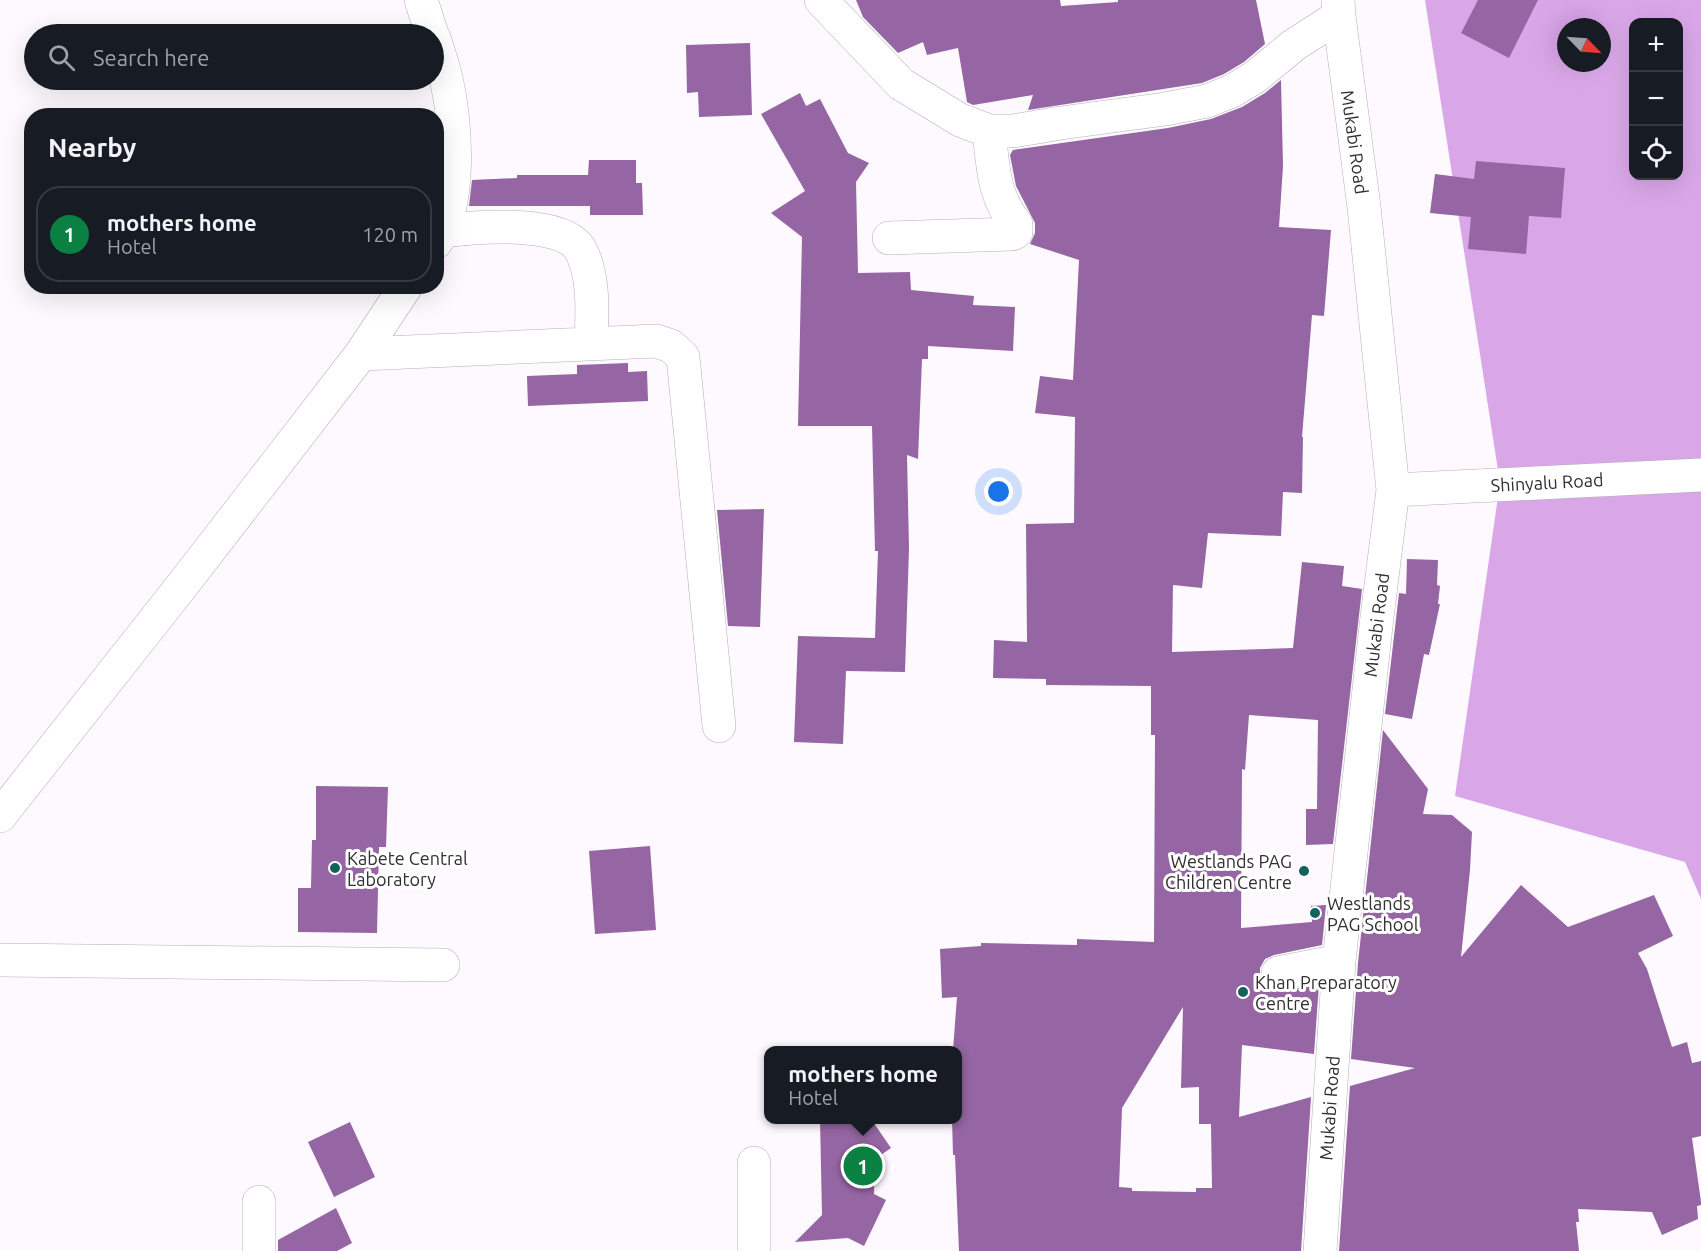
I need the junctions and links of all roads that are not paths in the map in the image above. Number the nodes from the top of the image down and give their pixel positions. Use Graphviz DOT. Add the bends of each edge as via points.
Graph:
graph roads {
  1 [pos="422,0"];
  2 [pos="821,0"];
  3 [pos="1339,8"];
  4 [pos="429,24"];
  5 [pos="444,72"];
  6 [pos="989,131"];
  7 [pos="444,223"];
  8 [pos="444,236"];
  9 [pos="889,238"];
  10 [pos="401,294"];
  11 [pos="591,344"];
  12 [pos="361,354"];
  13 [pos="1701,475"];
  14 [pos="1394,490"];
  15 [pos="719,726"];
  16 [pos="0,816"];
  17 [pos="0,960"];
  18 [pos="1339,961"];
  19 [pos="443,965"];
  20 [pos="1278,973"];
  21 [pos="754,1163"];
  22 [pos="259,1202"];
  23 [pos="259,1251"];
  24 [pos="754,1251"];
  25 [pos="1320,1251"];
  1 -- 4 [label="street"];
  2 -- 6 [label="street" via="901,84 960,120"];
  3 -- 6 [label="street" via="1255,77 1207,101 1012,132"];
  3 -- 14 [label="street, Mukabi Road"];
  5 -- 7 [label="street" via="455,138 453,193"];
  6 -- 9 [label="street" via="993,178 1006,212 1016,224 1016,232"];
  8 -- 11 [label="street" via="479,227 512,226 544,231 579,247 587,267"];
  10 -- 12 [label="street"];
  11 -- 12 [label="street"];
  11 -- 15 [label="street" via="656,341 671,346 683,357"];
  12 -- 16 [label="street"];
  13 -- 14 [label="street, Shinyalu Road"];
  14 -- 18 [label="street, Mukabi Road"];
  17 -- 19 [label="street"];
  18 -- 20 [label="street"];
  18 -- 25 [label="street, Mukabi Road"];
  21 -- 24 [label="street"];
  22 -- 23 [label="street"];
}
